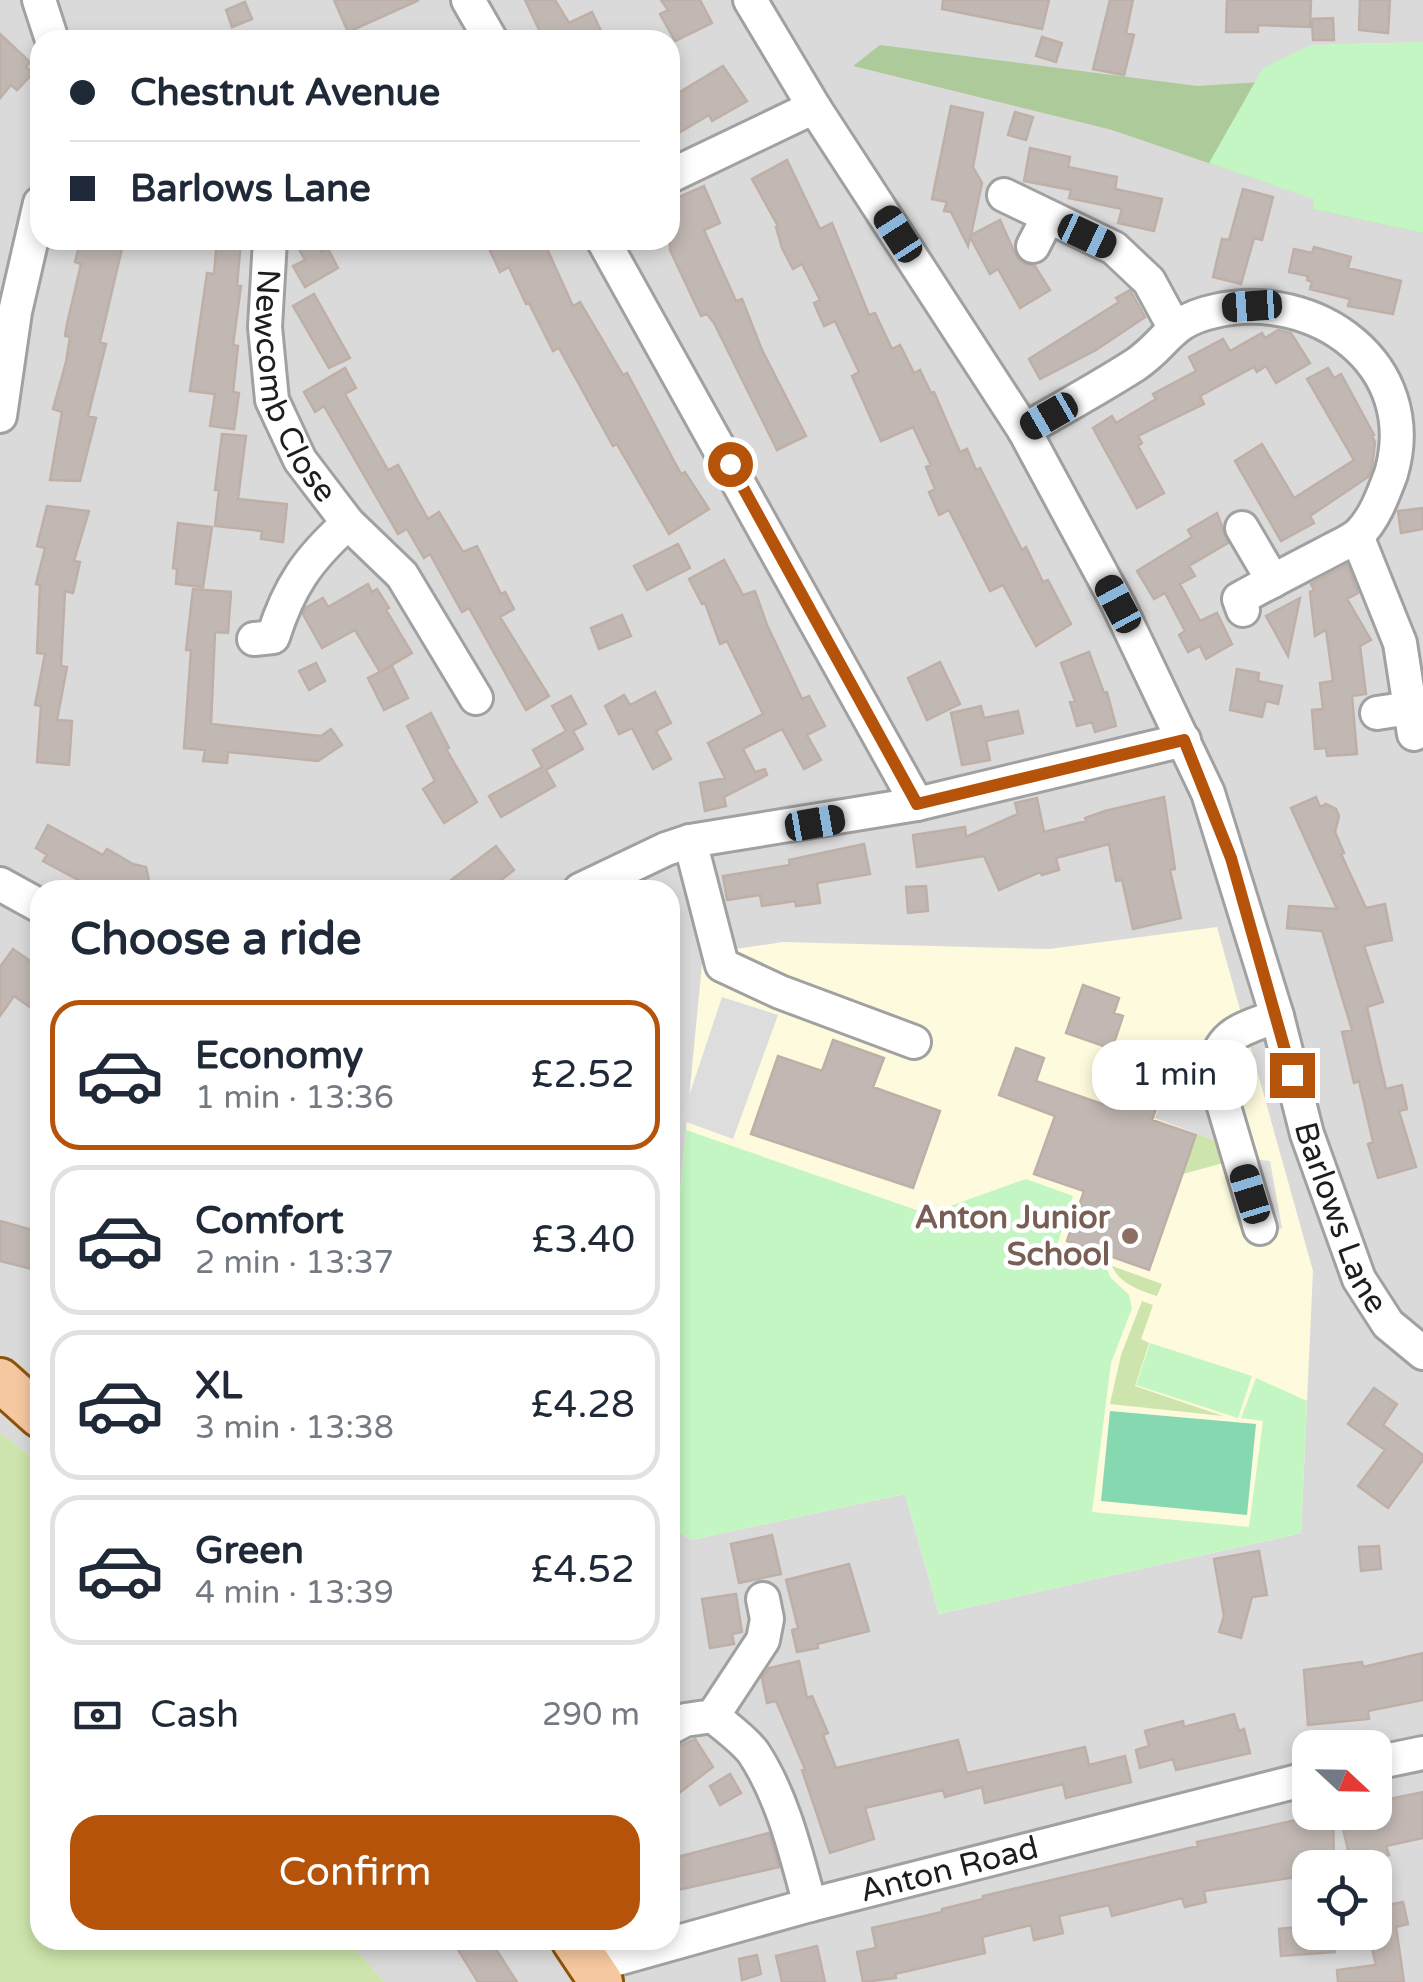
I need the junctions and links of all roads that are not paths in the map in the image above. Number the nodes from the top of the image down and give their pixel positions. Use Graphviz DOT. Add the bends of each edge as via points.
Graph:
graph roads {
  1 [pos="40,0"];
  2 [pos="468,0"];
  3 [pos="750,0"];
  4 [pos="49,30"];
  5 [pos="484,30"];
  6 [pos="814,106"];
  7 [pos="680,171"];
  8 [pos="1004,195"];
  9 [pos="30,247"];
  10 [pos="269,250"];
  11 [pos="608,250"];
  12 [pos="1174,327"];
  13 [pos="0,416"];
  14 [pos="1024,430"];
  15 [pos="348,524"];
  16 [pos="1242,528"];
  17 [pos="1357,536"];
  18 [pos="1273,580"];
  19 [pos="1243,610"];
  20 [pos="254,639"];
  21 [pos="476,698"];
  22 [pos="1377,713"];
  23 [pos="1184,740"];
  24 [pos="917,804"];
  25 [pos="690,841"];
  26 [pos="602,880"];
  27 [pos="0,884"];
  28 [pos="30,900"];
  29 [pos="1277,1016"];
  30 [pos="914,1042"];
  31 [pos="1260,1228"];
  32 [pos="1423,1353"];
  33 [pos="0,1380"];
  34 [pos="30,1407"];
  35 [pos="762,1599"];
  36 [pos="713,1716"];
  37 [pos="680,1723"];
  38 [pos="1423,1752"];
  39 [pos="1392,1760"];
  40 [pos="1292,1783"];
  41 [pos="810,1905"];
  42 [pos="680,1939"];
  43 [pos="638,1950"];
  44 [pos="588,1963"];
  1 -- 4 [label="street"];
  2 -- 5 [label="street"];
  3 -- 6 [label="street, Barlows Lane"];
  6 -- 7 [label="street"];
  6 -- 14 [label="street, Barlows Lane"];
  8 -- 12 [label="street" via="1040,232 1114,248 1148,281"];
  9 -- 13 [label="street"];
  10 -- 15 [label="street, Newcomb Close" via="265,327 272,400 300,460"];
  11 -- 24 [label="street"];
  12 -- 14 [label="street" via="1126,382"];
  12 -- 17 [label="street" via="1231,307 1275,308 1342,334 1377,363 1398,406 1399,435 1384,494"];
  14 -- 23 [label="street, Barlows Lane"];
  15 -- 20 [label="street, Newcomb Close" via="298,576 273,637"];
  15 -- 21 [label="street, Newcomb Close" via="402,575 438,663"];
  16 -- 18 [label="street"];
  17 -- 18 [label="street"];
  17 -- 22 [label="street" via="1400,643 1412,721"];
  18 -- 19 [label="street" via="1239,599"];
  23 -- 24 [label="street"];
  23 -- 29 [label="street, Barlows Lane" via="1231,858"];
  24 -- 25 [label="street"];
  25 -- 26 [label="street"];
  25 -- 30 [label="street" via="722,965"];
  27 -- 28 [label="street"];
  29 -- 31 [label="street" via="1233,1032 1216,1055 1214,1073"];
  29 -- 32 [label="street, Barlows Lane" via="1306,1134 1359,1280 1388,1324"];
  33 -- 34 [label="main road"];
  35 -- 36 [label="street" via="764,1640"];
  36 -- 37 [label="street"];
  36 -- 41 [label="street" via="752,1750"];
  38 -- 39 [label="street"];
  40 -- 41 [label="street, Anton Road"];
  41 -- 42 [label="street, Anton Road"];
  43 -- 44 [label="street, Anton Road"];
}
